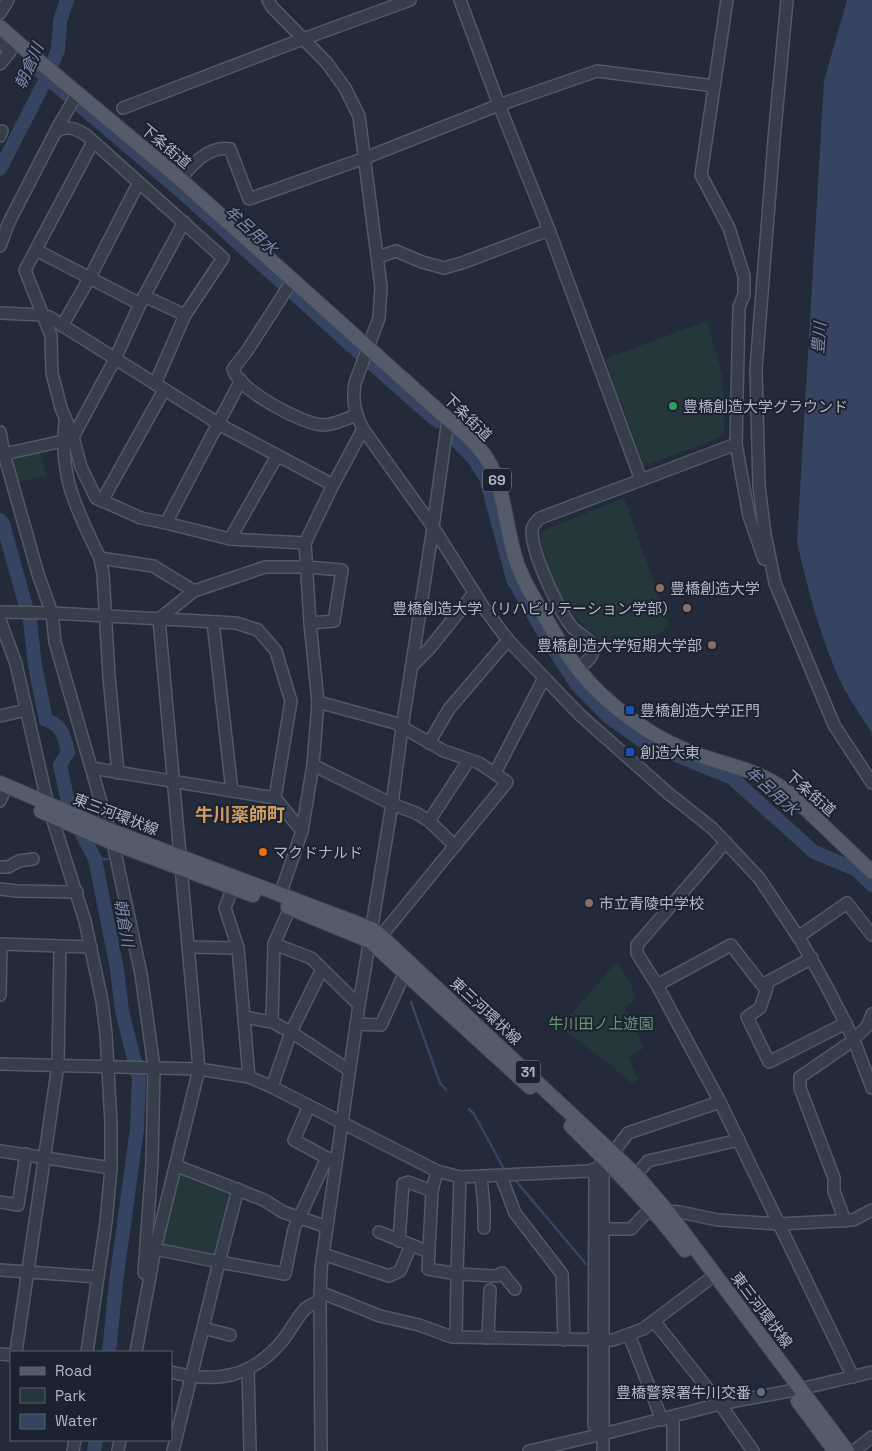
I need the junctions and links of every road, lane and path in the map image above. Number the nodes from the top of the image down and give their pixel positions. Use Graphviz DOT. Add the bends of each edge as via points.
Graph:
graph roads {
  1 [pos="8,0"];
  2 [pos="268,0"];
  3 [pos="410,0"];
  4 [pos="460,0"];
  5 [pos="727,0"];
  6 [pos="787,0"];
  7 [pos="0,13"];
  8 [pos="0,27"];
  9 [pos="303,39"];
  10 [pos="0,41"];
  11 [pos="0,64"];
  12 [pos="714,86"];
  13 [pos="76,97"];
  14 [pos="499,105"];
  15 [pos="123,108"];
  16 [pos="57,131"];
  17 [pos="93,142"];
  18 [pos="365,158"];
  19 [pos="180,179"];
  20 [pos="138,184"];
  21 [pos="184,222"];
  22 [pos="549,230"];
  23 [pos="0,246"];
  24 [pos="36,250"];
  25 [pos="378,257"];
  26 [pos="89,279"];
  27 [pos="292,281"];
  28 [pos="142,300"];
  29 [pos="0,312"];
  30 [pos="43,315"];
  31 [pos="185,315"];
  32 [pos="62,326"];
  33 [pos="368,348"];
  34 [pos="115,359"];
  35 [pos="241,380"];
  36 [pos="160,387"];
  37 [pos="356,415"];
  38 [pos="448,419"];
  39 [pos="218,423"];
  40 [pos="363,429"];
  41 [pos="0,432"];
  42 [pos="68,439"];
  43 [pos="736,444"];
  44 [pos="4,454"];
  45 [pos="277,456"];
  46 [pos="641,480"];
  47 [pos="333,485"];
  48 [pos="102,501"];
  49 [pos="166,523"];
  50 [pos="433,526"];
  51 [pos="230,538"];
  52 [pos="305,543"];
  53 [pos="100,558"];
  54 [pos="306,567"];
  55 [pos="774,577"];
  56 [pos="194,591"];
  57 [pos="474,593"];
  58 [pos="48,613"];
  59 [pos="1,615"];
  60 [pos="105,616"];
  61 [pos="159,619"];
  62 [pos="213,622"];
  63 [pos="310,623"];
  64 [pos="508,640"];
  65 [pos="411,667"];
  66 [pos="578,669"];
  67 [pos="544,678"];
  68 [pos="318,702"];
  69 [pos="26,710"];
  70 [pos="0,716"];
  71 [pos="402,728"];
  72 [pos="429,743"];
  73 [pos="469,760"];
  74 [pos="313,766"];
  75 [pos="92,768"];
  76 [pos="118,773"];
  77 [pos="495,774"];
  78 [pos="173,782"];
  79 [pos="872,783"];
  80 [pos="232,791"];
  81 [pos="1,793"];
  82 [pos="275,798"];
  83 [pos="392,804"];
  84 [pos="55,813"];
  85 [pos="429,821"];
  86 [pos="302,831"];
  87 [pos="109,835"];
  88 [pos="726,842"];
  89 [pos="455,846"];
  90 [pos="33,858"];
  91 [pos="180,862"];
  92 [pos="0,867"];
  93 [pos="872,872"];
  94 [pos="233,887"];
  95 [pos="0,889"];
  96 [pos="77,892"];
  97 [pos="280,894"];
  98 [pos="290,908"];
  99 [pos="374,935"];
  100 [pos="872,935"];
  101 [pos="798,937"];
  102 [pos="274,944"];
  103 [pos="0,945"];
  104 [pos="60,946"];
  105 [pos="91,947"];
  106 [pos="188,947"];
  107 [pos="238,948"];
  108 [pos="812,958"];
  109 [pos="322,968"];
  110 [pos="405,972"];
  111 [pos="766,983"];
  112 [pos="657,985"];
  113 [pos="0,995"];
  114 [pos="359,1005"];
  115 [pos="872,1014"];
  116 [pos="244,1018"];
  117 [pos="272,1022"];
  118 [pos="846,1023"];
  119 [pos="356,1024"];
  120 [pos="291,1032"];
  121 [pos="854,1039"];
  122 [pos="0,1064"];
  123 [pos="58,1065"];
  124 [pos="110,1067"];
  125 [pos="152,1067"];
  126 [pos="199,1069"];
  127 [pos="349,1070"];
  128 [pos="249,1077"];
  129 [pos="272,1087"];
  130 [pos="872,1088"];
  131 [pos="720,1102"];
  132 [pos="310,1106"];
  133 [pos="341,1123"];
  134 [pos="739,1140"];
  135 [pos="0,1151"];
  136 [pos="26,1154"];
  137 [pos="45,1157"];
  138 [pos="332,1159"];
  139 [pos="176,1166"];
  140 [pos="603,1166"];
  141 [pos="110,1168"];
  142 [pos="437,1171"];
  143 [pos="636,1175"];
  144 [pos="501,1176"];
  145 [pos="460,1177"];
  146 [pos="481,1177"];
  147 [pos="238,1189"];
  148 [pos="432,1191"];
  149 [pos="0,1202"];
  150 [pos="661,1211"];
  151 [pos="870,1216"];
  152 [pos="299,1217"];
  153 [pos="845,1221"];
  154 [pos="779,1224"];
  155 [pos="327,1227"];
  156 [pos="484,1228"];
  157 [pos="603,1228"];
  158 [pos="379,1232"];
  159 [pos="405,1243"];
  160 [pos="155,1249"];
  161 [pos="429,1252"];
  162 [pos="323,1254"];
  163 [pos="219,1262"];
  164 [pos="0,1270"];
  165 [pos="28,1272"];
  166 [pos="458,1274"];
  167 [pos="98,1277"];
  168 [pos="712,1277"];
  169 [pos="515,1289"];
  170 [pos="490,1290"];
  171 [pos="320,1296"];
  172 [pos="654,1321"];
  173 [pos="203,1328"];
  174 [pos="230,1335"];
  175 [pos="629,1335"];
  176 [pos="456,1337"];
  177 [pos="488,1338"];
  178 [pos="598,1339"];
  179 [pos="564,1340"];
  180 [pos="16,1351"];
  181 [pos="86,1351"];
  182 [pos="136,1351"];
  183 [pos="136,1351"];
  184 [pos="248,1369"];
  185 [pos="172,1372"];
  186 [pos="872,1372"];
  187 [pos="192,1377"];
  188 [pos="853,1377"];
  189 [pos="795,1390"];
  190 [pos="720,1404"];
  191 [pos="668,1418"];
  192 [pos="603,1434"];
  193 [pos="872,1437"];
  194 [pos="549,1448"];
  195 [pos="173,1451"];
  196 [pos="250,1451"];
  197 [pos="321,1451"];
  198 [pos="528,1451"];
  199 [pos="603,1451"];
  200 [pos="673,1451"];
  201 [pos="753,1451"];
  202 [pos="834,1451"];
  203 [pos="847,1451"];
  204 [pos="854,1451"];
  1 -- 7 [label="street"];
  2 -- 9 [label="street"];
  3 -- 9 [label="street"];
  4 -- 14 [label="street"];
  5 -- 12 [label="street"];
  6 -- 55 [label="street" via="756,369 759,486"];
  8 -- 13 [label="main road, 下条街道 / 69"];
  9 -- 15 [label="street"];
  9 -- 18 [label="street" via="327,63 354,104 359,116"];
  10 -- 11 [label="street" via="10,52"];
  12 -- 14 [label="street" via="597,71"];
  12 -- 43 [label="street" via="701,175 729,228 745,283 739,307"];
  13 -- 16 [label="street"];
  13 -- 19 [label="main road, 下条街道 / 69"];
  14 -- 18 [label="street"];
  14 -- 22 [label="street"];
  16 -- 17 [label="street" via="67,128 78,130"];
  16 -- 23 [label="street" via="9,222"];
  17 -- 20 [label="street"];
  17 -- 24 [label="street"];
  18 -- 19 [label="street" via="249,199 230,149 208,153"];
  18 -- 25 [label="street"];
  19 -- 27 [label="main road, 下条街道 / 69"];
  20 -- 21 [label="street"];
  20 -- 26 [label="street"];
  21 -- 28 [label="street"];
  21 -- 31 [label="street" via="223,258"];
  22 -- 25 [label="street" via="444,268 396,251"];
  22 -- 46 [label="street"];
  24 -- 26 [label="street"];
  24 -- 30 [label="street" via="25,270"];
  25 -- 33 [label="street" via="380,307"];
  26 -- 28 [label="street"];
  26 -- 32 [label="street"];
  27 -- 33 [label="main road, 下条街道 / 69"];
  27 -- 35 [label="street" via="233,369"];
  28 -- 31 [label="street"];
  28 -- 34 [label="street"];
  29 -- 30 [label="street"];
  30 -- 32 [label="street"];
  30 -- 42 [label="street" via="51,336 52,373"];
  31 -- 36 [label="street"];
  32 -- 34 [label="street"];
  33 -- 37 [label="street" via="354,392"];
  33 -- 38 [label="main road, 下条街道 / 69"];
  34 -- 36 [label="street"];
  34 -- 42 [label="street"];
  35 -- 37 [label="street" via="271,404 310,423 324,425"];
  35 -- 39 [label="street"];
  36 -- 39 [label="street"];
  36 -- 48 [label="street"];
  37 -- 40 [label="street"];
  38 -- 50 [label="street"];
  38 -- 66 [label="main road, 下条街道 / 69" via="489,463 500,490 520,572"];
  39 -- 45 [label="street"];
  39 -- 49 [label="street"];
  40 -- 47 [label="street"];
  40 -- 50 [label="street"];
  41 -- 44 [label="street"];
  42 -- 44 [label="street"];
  42 -- 48 [label="street" via="96,498"];
  42 -- 53 [label="street" via="63,462 69,488"];
  43 -- 46 [label="street"];
  43 -- 55 [label="street" via="749,516 769,574"];
  44 -- 58 [label="street"];
  45 -- 47 [label="street"];
  45 -- 51 [label="street"];
  46 -- 66 [label="street" via="540,518 533,526 535,545 552,591 572,628 592,644 594,650"];
  47 -- 52 [label="street"];
  48 -- 49 [label="street" via="141,518"];
  49 -- 51 [label="street"];
  50 -- 57 [label="street"];
  50 -- 65 [label="street"];
  51 -- 52 [label="street"];
  52 -- 54 [label="street"];
  53 -- 56 [label="street" via="153,566"];
  53 -- 60 [label="street"];
  54 -- 56 [label="street" via="265,567"];
  54 -- 63 [label="street"];
  54 -- 63 [label="street" via="342,570 334,621"];
  55 -- 79 [label="street" via="834,725"];
  56 -- 61 [label="street"];
  57 -- 64 [label="street"];
  57 -- 65 [label="street"];
  58 -- 59 [label="street"];
  58 -- 60 [label="street"];
  58 -- 75 [label="street"];
  59 -- 69 [label="street"];
  60 -- 61 [label="street"];
  60 -- 76 [label="street"];
  61 -- 62 [label="street"];
  61 -- 78 [label="street"];
  62 -- 80 [label="street"];
  62 -- 82 [label="street" via="236,623 258,630 276,651 291,701"];
  63 -- 68 [label="street"];
  64 -- 67 [label="street"];
  64 -- 72 [label="street" via="449,709"];
  65 -- 71 [label="street"];
  66 -- 93 [label="main road, 下条街道 / 69" via="600,693 650,732 684,750 744,768 780,785"];
  67 -- 77 [label="street"];
  67 -- 88 [label="street" via="580,715"];
  68 -- 71 [label="street" via="395,723"];
  68 -- 74 [label="street"];
  69 -- 70 [label="street"];
  69 -- 84 [label="street"];
  71 -- 72 [label="street"];
  71 -- 83 [label="street"];
  72 -- 73 [label="street"];
  73 -- 77 [label="street" via="479,762"];
  73 -- 85 [label="street"];
  74 -- 83 [label="street"];
  74 -- 86 [label="street"];
  75 -- 76 [label="street"];
  75 -- 87 [label="street"];
  76 -- 78 [label="street"];
  77 -- 89 [label="street" via="507,782"];
  78 -- 80 [label="street"];
  78 -- 91 [label="street"];
  80 -- 82 [label="street"];
  81 -- 84 [label="main road, 東三河環状線 / 31"];
  82 -- 86 [label="street"];
  83 -- 85 [label="street"];
  83 -- 99 [label="street"];
  84 -- 87 [label="main road, 東三河環状線 / 31"];
  84 -- 96 [label="street"];
  85 -- 89 [label="street"];
  86 -- 97 [label="street"];
  87 -- 91 [label="main road, 東三河環状線 / 31"];
  87 -- 125 [label="street" via="141,974"];
  88 -- 101 [label="street" via="759,878"];
  88 -- 112 [label="street" via="637,945 636,953"];
  89 -- 99 [label="street"];
  90 -- 92 [label="street"];
  91 -- 94 [label="main road, 東三河環状線 / 31"];
  91 -- 97 [label="main road, 東三河環状線 / 31"];
  91 -- 106 [label="street"];
  94 -- 98 [label="main road, 東三河環状線 / 31"];
  94 -- 107 [label="street" via="225,908"];
  95 -- 96 [label="street"];
  96 -- 105 [label="street"];
  97 -- 99 [label="main road, 東三河環状線 / 31"];
  98 -- 99 [label="main road, 東三河環状線 / 31"];
  98 -- 102 [label="street"];
  99 -- 110 [label="main road, 東三河環状線 / 31"];
  99 -- 114 [label="street"];
  99 -- 140 [label="main road, 東三河環状線 / 31"];
  100 -- 101 [label="street" via="847,903"];
  101 -- 108 [label="street"];
  102 -- 109 [label="street" via="311,958"];
  102 -- 117 [label="street"];
  103 -- 104 [label="street"];
  103 -- 113 [label="street"];
  104 -- 105 [label="street"];
  104 -- 123 [label="street"];
  105 -- 124 [label="street"];
  106 -- 107 [label="street"];
  106 -- 126 [label="street"];
  107 -- 116 [label="street"];
  108 -- 111 [label="street"];
  108 -- 118 [label="street"];
  109 -- 114 [label="street"];
  109 -- 120 [label="street"];
  110 -- 119 [label="street" via="381,1025"];
  110 -- 140 [label="main road, 東三河環状線 / 31" via="564,1119"];
  111 -- 112 [label="street" via="762,985 731,945"];
  111 -- 118 [label="street" via="760,1008 747,1017 769,1062"];
  112 -- 131 [label="street"];
  114 -- 119 [label="street"];
  115 -- 121 [label="street" via="869,1024"];
  116 -- 117 [label="street"];
  116 -- 128 [label="street"];
  117 -- 120 [label="street"];
  118 -- 121 [label="street"];
  119 -- 127 [label="street"];
  120 -- 127 [label="street"];
  120 -- 129 [label="street"];
  121 -- 130 [label="street"];
  121 -- 153 [label="street" via="800,1077 800,1088 834,1178 834,1191"];
  122 -- 123 [label="street"];
  123 -- 124 [label="street"];
  123 -- 137 [label="street"];
  124 -- 125 [label="street"];
  124 -- 141 [label="street"];
  125 -- 126 [label="street"];
  125 -- 182 [label="street" via="152,1163"];
  126 -- 128 [label="street"];
  126 -- 139 [label="street"];
  127 -- 133 [label="street"];
  128 -- 129 [label="street"];
  129 -- 132 [label="street"];
  131 -- 134 [label="street"];
  131 -- 140 [label="street" via="628,1133"];
  132 -- 133 [label="street"];
  132 -- 138 [label="street" via="294,1140"];
  133 -- 138 [label="street"];
  133 -- 142 [label="street"];
  134 -- 143 [label="street" via="648,1161"];
  134 -- 154 [label="street"];
  135 -- 136 [label="street"];
  136 -- 137 [label="street"];
  136 -- 149 [label="street" via="18,1205"];
  137 -- 141 [label="street"];
  137 -- 165 [label="street"];
  138 -- 152 [label="street"];
  138 -- 155 [label="street"];
  139 -- 147 [label="street"];
  139 -- 160 [label="street"];
  140 -- 143 [label="main road, 東三河環状線 / 31"];
  140 -- 144 [label="street"];
  140 -- 150 [label="main road, 東三河環状線 / 31"];
  140 -- 157 [label="street"];
  140 -- 178 [label="street"];
  141 -- 167 [label="street"];
  142 -- 145 [label="street"];
  142 -- 148 [label="street"];
  143 -- 150 [label="main road, 東三河環状線 / 31"];
  144 -- 146 [label="street"];
  144 -- 179 [label="street" via="515,1213 562,1274"];
  145 -- 146 [label="street"];
  145 -- 166 [label="street"];
  146 -- 156 [label="street"];
  147 -- 152 [label="street"];
  147 -- 163 [label="street"];
  148 -- 159 [label="street" via="408,1182 403,1184"];
  148 -- 161 [label="street"];
  150 -- 154 [label="street" via="718,1220"];
  150 -- 157 [label="street" via="646,1213 631,1229"];
  150 -- 168 [label="main road, 東三河環状線 / 31"];
  151 -- 153 [label="street"];
  152 -- 155 [label="street"];
  152 -- 163 [label="street" via="285,1274"];
  153 -- 154 [label="street"];
  154 -- 188 [label="street"];
  155 -- 162 [label="street"];
  157 -- 178 [label="street"];
  158 -- 159 [label="street"];
  159 -- 161 [label="street"];
  159 -- 162 [label="street" via="400,1271 389,1276"];
  160 -- 163 [label="street"];
  160 -- 183 [label="street"];
  161 -- 166 [label="street" via="428,1269"];
  162 -- 171 [label="street"];
  163 -- 173 [label="street"];
  164 -- 165 [label="street"];
  165 -- 167 [label="street"];
  165 -- 180 [label="street"];
  166 -- 169 [label="street" via="497,1276 502,1273"];
  166 -- 176 [label="street"];
  167 -- 181 [label="street"];
  168 -- 172 [label="street"];
  168 -- 189 [label="main road, 東三河環状線 / 31"];
  170 -- 177 [label="street"];
  171 -- 176 [label="street"];
  171 -- 184 [label="street" via="272,1354"];
  171 -- 197 [label="street"];
  172 -- 175 [label="street"];
  172 -- 190 [label="street"];
  173 -- 174 [label="street"];
  173 -- 187 [label="street"];
  175 -- 178 [label="street" via="613,1340"];
  175 -- 191 [label="street"];
  176 -- 177 [label="street"];
  177 -- 179 [label="street"];
  178 -- 179 [label="street"];
  178 -- 192 [label="street"];
  184 -- 187 [label="street" via="219,1378"];
  184 -- 196 [label="street"];
  185 -- 187 [label="street"];
  186 -- 188 [label="street"];
  187 -- 195 [label="street"];
  188 -- 189 [label="street"];
  189 -- 190 [label="street"];
  189 -- 202 [label="main road, 東三河環状線 / 31"];
  189 -- 203 [label="main road, 東三河環状線 / 31"];
  190 -- 191 [label="street"];
  190 -- 201 [label="street"];
  191 -- 192 [label="street"];
  191 -- 200 [label="street"];
  192 -- 194 [label="street"];
  192 -- 199 [label="street"];
  193 -- 204 [label="street"];
  194 -- 198 [label="street"];
}
